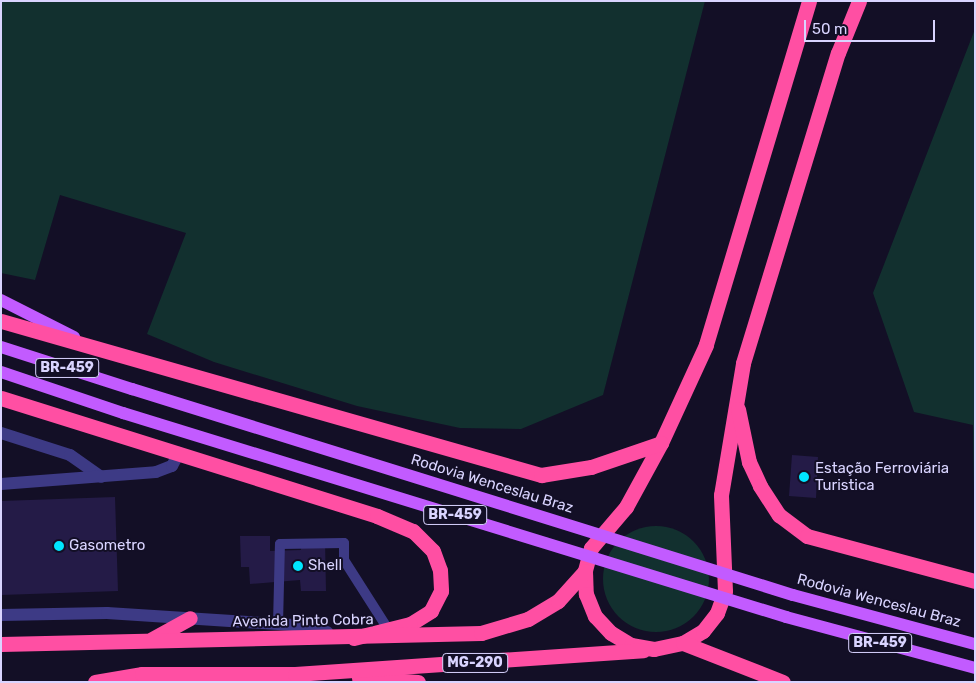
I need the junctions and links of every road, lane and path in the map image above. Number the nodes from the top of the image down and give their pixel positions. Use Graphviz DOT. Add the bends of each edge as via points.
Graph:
graph roads {
  1 [pos="809,1"];
  2 [pos="860,1"];
  3 [pos="1,300"];
  4 [pos="1,321"];
  5 [pos="1,347"];
  6 [pos="92,347"];
  7 [pos="1,372"];
  8 [pos="736,397"];
  9 [pos="1,398"];
  10 [pos="1,433"];
  11 [pos="661,443"];
  12 [pos="179,453"];
  13 [pos="101,477"];
  14 [pos="1,484"];
  15 [pos="585,571"];
  16 [pos="975,581"];
  17 [pos="1,615"];
  18 [pos="190,618"];
  19 [pos="278,624"];
  20 [pos="388,629"];
  21 [pos="354,638"];
  22 [pos="148,641"];
  23 [pos="683,643"];
  24 [pos="1,644"];
  25 [pos="975,644"];
  26 [pos="654,649"];
  27 [pos="975,668"];
  28 [pos="295,674"];
  29 [pos="95,682"];
  30 [pos="418,682"];
  31 [pos="783,682"];
  1 -- 11 [label="highway" via="715,320"];
  2 -- 8 [label="highway" via="838,53 768,275"];
  3 -- 6 [label="main road"];
  4 -- 6 [label="highway, BR-459"];
  5 -- 25 [label="main road, Rodovia Wenceslau Braz / BR-459, bridge" via="793,595"];
  6 -- 11 [label="highway, BR-459" via="541,475 591,467"];
  7 -- 27 [label="main road, BR-459, bridge" via="786,617"];
  8 -- 16 [label="highway" via="749,462 779,515 807,536"];
  8 -- 23 [label="highway" via="719,524 725,592 717,613 703,631"];
  9 -- 12 [label="highway"];
  10 -- 13 [label="street" via="70,455"];
  11 -- 15 [label="highway" via="626,507 591,548"];
  12 -- 13 [label="street" via="172,466 156,472"];
  12 -- 20 [label="highway" via="377,516 413,531 433,551 440,570 441,591 431,611"];
  13 -- 14 [label="street"];
  15 -- 21 [label="highway, Avenida Pinto Cobra / MG-290" via="558,601 528,619 481,633"];
  15 -- 26 [label="highway" via="589,601 611,633 631,645"];
  17 -- 18 [label="street" via="107,613"];
  18 -- 19 [label="street"];
  18 -- 22 [label="highway"];
  19 -- 20 [label="lane" via="280,544 344,543 344,560"];
  19 -- 21 [label="street"];
  20 -- 21 [label="highway"];
  21 -- 22 [label="highway, Avenida Pinto Cobra / MG-290"];
  22 -- 24 [label="highway, Avenida Pinto Cobra / MG-290"];
  23 -- 26 [label="highway"];
  23 -- 31 [label="highway"];
  26 -- 28 [label="highway, MG-290"];
  28 -- 29 [label="highway, MG-290" via="151,673"];
  28 -- 30 [label="highway"];
}
